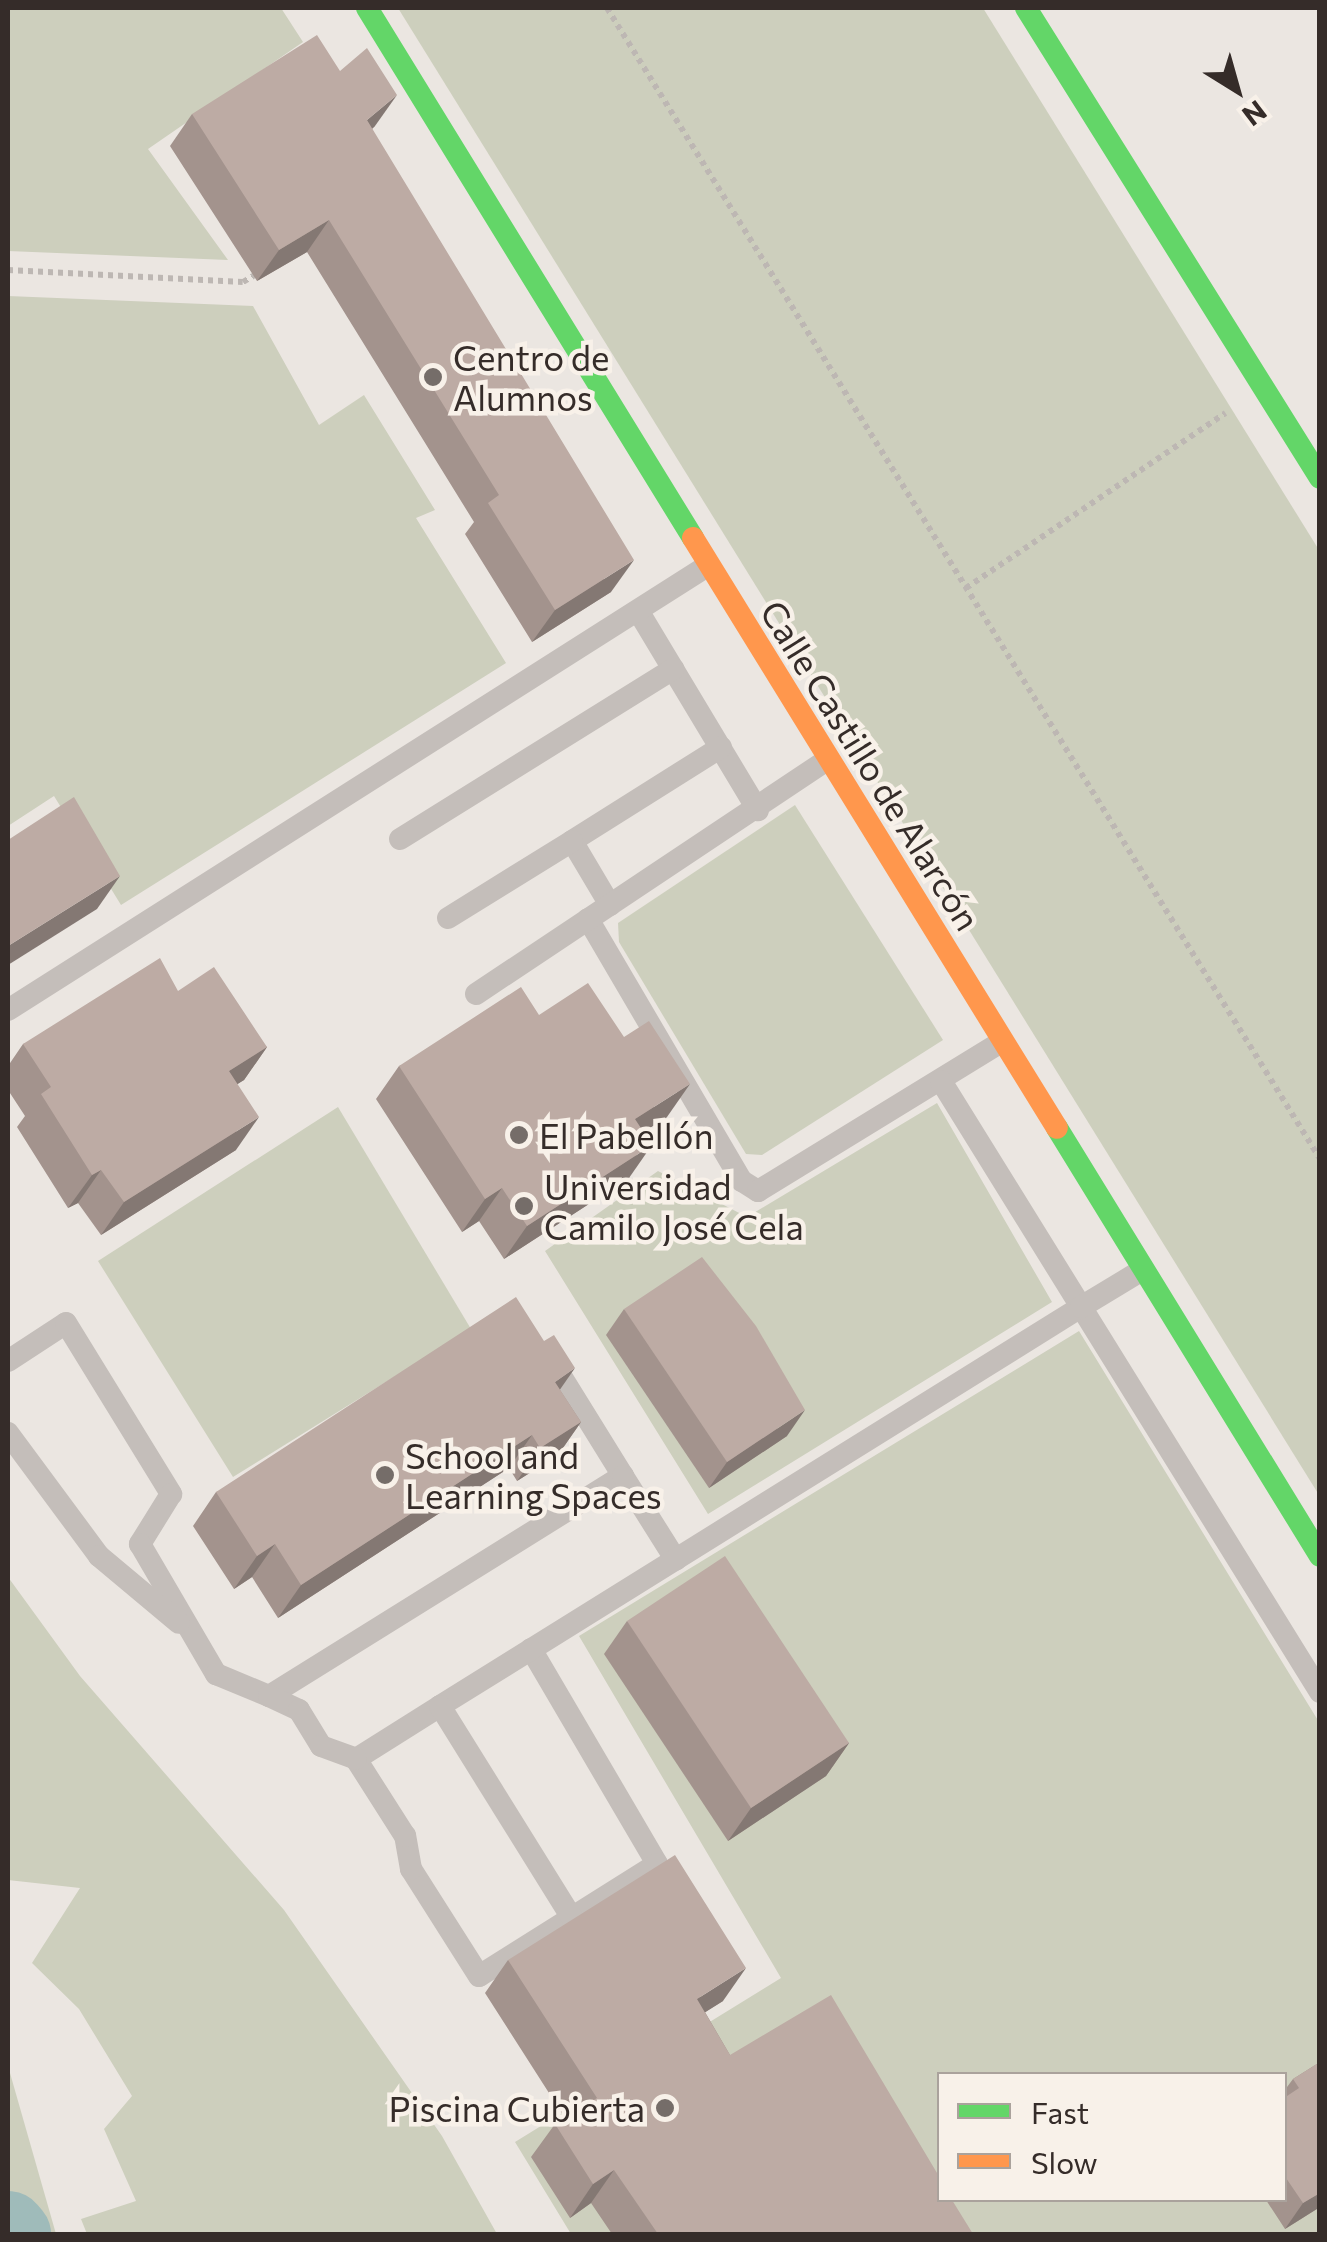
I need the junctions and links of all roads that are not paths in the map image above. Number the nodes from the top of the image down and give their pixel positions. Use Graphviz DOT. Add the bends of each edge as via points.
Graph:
graph roads {
  1 [pos="367,8"];
  2 [pos="1026,8"];
  3 [pos="1320,478"];
  4 [pos="707,566"];
  5 [pos="640,614"];
  6 [pos="673,669"];
  7 [pos="720,747"];
  8 [pos="827,760"];
  9 [pos="758,810"];
  10 [pos="400,839"];
  11 [pos="572,841"];
  12 [pos="610,905"];
  13 [pos="448,918"];
  14 [pos="588,919"];
  15 [pos="476,994"];
  16 [pos="8,1010"];
  17 [pos="1002,1042"];
  18 [pos="941,1081"];
  19 [pos="1142,1270"];
  20 [pos="1081,1307"];
  21 [pos="543,1346"];
  22 [pos="8,1361"];
  23 [pos="8,1434"];
  24 [pos="623,1476"];
  25 [pos="1320,1556"];
  26 [pos="676,1560"];
  27 [pos="193,1635"];
  28 [pos="530,1649"];
  29 [pos="1320,1692"];
  30 [pos="269,1696"];
  31 [pos="440,1706"];
  32 [pos="356,1758"];
  33 [pos="572,1918"];
  1 -- 4 [label="street, Calle Castillo de Alarcón"];
  2 -- 3 [label="street"];
  4 -- 5 [label="lane"];
  4 -- 8 [label="street, Calle Castillo de Alarcón"];
  5 -- 6 [label="lane"];
  5 -- 16 [label="lane"];
  6 -- 7 [label="lane"];
  6 -- 10 [label="lane"];
  7 -- 9 [label="lane"];
  7 -- 11 [label="lane"];
  8 -- 9 [label="lane"];
  8 -- 17 [label="street, Calle Castillo de Alarcón"];
  9 -- 12 [label="lane"];
  11 -- 12 [label="lane"];
  11 -- 13 [label="lane"];
  12 -- 14 [label="lane"];
  14 -- 15 [label="lane"];
  14 -- 18 [label="lane" via="742,1181 758,1191"];
  17 -- 18 [label="lane"];
  17 -- 19 [label="street, Calle Castillo de Alarcón"];
  18 -- 20 [label="lane"];
  19 -- 20 [label="lane"];
  19 -- 25 [label="street, Calle Castillo de Alarcón"];
  20 -- 26 [label="lane"];
  20 -- 29 [label="lane"];
  21 -- 24 [label="lane"];
  22 -- 27 [label="lane" via="66,1323 170,1494 140,1544"];
  23 -- 27 [label="lane" via="100,1556"];
  24 -- 26 [label="lane"];
  24 -- 30 [label="lane"];
  26 -- 28 [label="lane"];
  27 -- 30 [label="lane" via="216,1674"];
  28 -- 31 [label="lane"];
  28 -- 33 [label="lane" via="657,1864"];
  30 -- 32 [label="lane" via="299,1710 321,1746"];
  31 -- 32 [label="lane"];
  31 -- 33 [label="lane"];
  32 -- 33 [label="lane" via="406,1836 410,1869 478,1976"];
}
